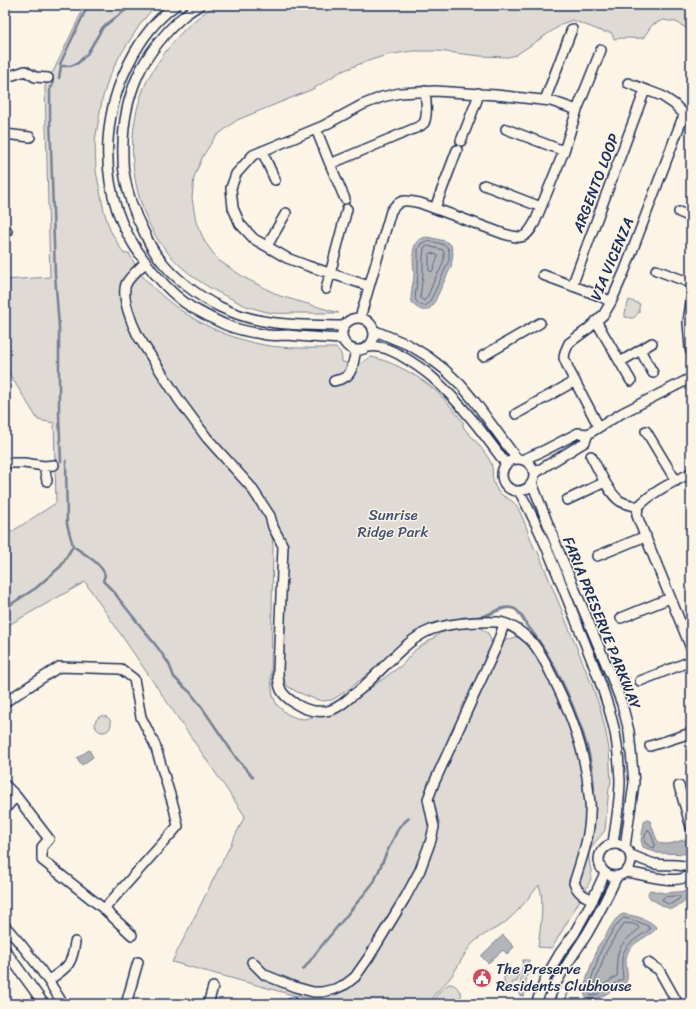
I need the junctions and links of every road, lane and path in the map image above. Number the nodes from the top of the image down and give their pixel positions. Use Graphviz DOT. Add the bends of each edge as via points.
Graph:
graph roads {
  1 [pos="176,5"];
  2 [pos="200,5"];
  3 [pos="572,29"];
  4 [pos="601,50"];
  5 [pos="5,76"];
  6 [pos="48,78"];
  7 [pos="628,83"];
  8 [pos="645,90"];
  9 [pos="425,91"];
  10 [pos="478,93"];
  11 [pos="545,100"];
  12 [pos="577,110"];
  13 [pos="688,113"];
  14 [pos="316,129"];
  15 [pos="506,129"];
  16 [pos="5,134"];
  17 [pos="30,137"];
  18 [pos="461,140"];
  19 [pos="457,150"];
  20 [pos="262,151"];
  21 [pos="564,151"];
  22 [pos="330,164"];
  23 [pos="274,180"];
  24 [pos="484,185"];
  25 [pos="345,199"];
  26 [pos="541,207"];
  27 [pos="435,208"];
  28 [pos="347,209"];
  29 [pos="679,212"];
  30 [pos="286,213"];
  31 [pos="691,217"];
  32 [pos="267,246"];
  33 [pos="146,262"];
  34 [pos="656,270"];
  35 [pos="330,274"];
  36 [pos="543,275"];
  37 [pos="691,283"];
  38 [pos="369,286"];
  39 [pos="572,286"];
  40 [pos="326,289"];
  41 [pos="611,302"];
  42 [pos="691,302"];
  43 [pos="360,318"];
  44 [pos="596,321"];
  45 [pos="540,323"];
  46 [pos="690,323"];
  47 [pos="344,326"];
  48 [pos="373,330"];
  49 [pos="342,339"];
  50 [pos="652,343"];
  51 [pos="368,347"];
  52 [pos="356,350"];
  53 [pos="640,350"];
  54 [pos="691,352"];
  55 [pos="483,356"];
  56 [pos="620,362"];
  57 [pos="653,373"];
  58 [pos="691,378"];
  59 [pos="334,381"];
  60 [pos="575,381"];
  61 [pos="631,381"];
  62 [pos="516,414"];
  63 [pos="599,427"];
  64 [pos="646,431"];
  65 [pos="588,434"];
  66 [pos="591,456"];
  67 [pos="520,459"];
  68 [pos="5,463"];
  69 [pos="506,464"];
  70 [pos="54,465"];
  71 [pos="44,466"];
  72 [pos="691,473"];
  73 [pos="533,479"];
  74 [pos="47,481"];
  75 [pos="676,481"];
  76 [pos="605,482"];
  77 [pos="519,491"];
  78 [pos="567,500"];
  79 [pos="638,507"];
  80 [pos="646,536"];
  81 [pos="597,556"];
  82 [pos="670,598"];
  83 [pos="621,618"];
  84 [pos="504,624"];
  85 [pos="691,648"];
  86 [pos="691,662"];
  87 [pos="640,681"];
  88 [pos="5,702"];
  89 [pos="691,733"];
  90 [pos="650,746"];
  91 [pos="5,785"];
  92 [pos="679,786"];
  93 [pos="16,796"];
  94 [pos="5,799"];
  95 [pos="688,806"];
  96 [pos="5,808"];
  97 [pos="691,827"];
  98 [pos="613,843"];
  99 [pos="625,847"];
  100 [pos="631,855"];
  101 [pos="691,868"];
  102 [pos="605,873"];
  103 [pos="621,874"];
  104 [pos="691,875"];
  105 [pos="593,900"];
  106 [pos="104,909"];
  107 [pos="5,926"];
  108 [pos="132,935"];
  109 [pos="75,942"];
  110 [pos="5,950"];
  111 [pos="138,962"];
  112 [pos="252,962"];
  113 [pos="648,963"];
  114 [pos="49,980"];
  115 [pos="213,986"];
  116 [pos="44,1004"];
  117 [pos="63,1004"];
  118 [pos="126,1004"];
  119 [pos="208,1004"];
  120 [pos="536,1004"];
  121 [pos="548,1004"];
  122 [pos="678,1004"];
  1 -- 33 [label="street" via="146,35 133,54 122,76 113,104 109,130 108,157 117,210"];
  2 -- 47 [label="street" via="184,15 150,54 138,74 130,97 125,121 123,171 136,218 159,258 192,290 220,307 272,323"];
  3 -- 11 [label="street"];
  4 -- 12 [label="street"];
  5 -- 6 [label="street" via="25,71 35,77"];
  7 -- 8 [label="street"];
  8 -- 13 [label="street" via="662,96"];
  8 -- 39 [label="street, ARGENTO LOOP"];
  9 -- 10 [label="street"];
  9 -- 14 [label="street" via="382,97"];
  9 -- 22 [label="street" via="426,119 423,124"];
  10 -- 11 [label="street"];
  10 -- 18 [label="street"];
  11 -- 12 [label="street"];
  12 -- 21 [label="street"];
  13 -- 41 [label="street, VIA VICENZA" via="681,122"];
  14 -- 20 [label="street"];
  14 -- 22 [label="street"];
  15 -- 21 [label="street"];
  16 -- 17 [label="street"];
  19 -- 27 [label="street"];
  20 -- 23 [label="street"];
  20 -- 32 [label="street" via="253,155 236,174 231,188 233,208 240,224 254,239"];
  21 -- 26 [label="street"];
  22 -- 25 [label="street"];
  24 -- 26 [label="street"];
  26 -- 27 [label="street" via="530,232 522,237 504,234"];
  27 -- 38 [label="street" via="407,200 394,205"];
  28 -- 35 [label="street"];
  29 -- 31 [label="street"];
  30 -- 32 [label="street"];
  32 -- 35 [label="street" via="288,258"];
  33 -- 49 [label="street" via="153,273 190,306 227,325 267,335"];
  33 -- 84 [label="street" via="127,283 125,290 132,325 179,400 207,438 251,487 270,516 283,546 278,682 288,699 310,710 332,710 367,684 403,648 424,633 456,624"];
  34 -- 37 [label="street"];
  35 -- 38 [label="street"];
  35 -- 40 [label="street"];
  36 -- 39 [label="street"];
  38 -- 43 [label="street"];
  39 -- 41 [label="street"];
  41 -- 44 [label="street, VIA VICENZA"];
  42 -- 46 [label="street"];
  43 -- 47 [label="street" via="351,320"];
  43 -- 48 [label="street" via="368,322"];
  44 -- 56 [label="street"];
  44 -- 60 [label="street, VIA VICENZA" via="566,348 564,358"];
  45 -- 55 [label="street"];
  46 -- 54 [label="street"];
  47 -- 49 [label="street"];
  48 -- 51 [label="street" via="373,339"];
  48 -- 67 [label="street" via="427,356 444,369 461,385"];
  49 -- 52 [label="street" via="346,345"];
  50 -- 53 [label="street"];
  51 -- 52 [label="street"];
  51 -- 69 [label="street" via="379,347 396,353 415,363 432,377 486,437"];
  52 -- 59 [label="street" via="348,375"];
  53 -- 56 [label="street"];
  53 -- 57 [label="street"];
  56 -- 61 [label="street"];
  58 -- 63 [label="street"];
  60 -- 62 [label="street"];
  60 -- 63 [label="street, VIA VICENZA"];
  63 -- 65 [label="street"];
  64 -- 75 [label="street"];
  65 -- 67 [label="street" via="578,433 543,451"];
  65 -- 73 [label="street" via="585,442 544,467"];
  66 -- 76 [label="street"];
  67 -- 69 [label="street"];
  67 -- 73 [label="street" via="528,462 534,469"];
  68 -- 71 [label="street"];
  69 -- 77 [label="street" via="502,474 505,484"];
  70 -- 71 [label="street"];
  71 -- 74 [label="street"];
  72 -- 75 [label="street"];
  73 -- 77 [label="street" via="528,487"];
  73 -- 99 [label="street, FARIA PRESERVE PARKWAY" via="557,547 622,704 629,731 634,783"];
  75 -- 79 [label="street" via="651,495"];
  76 -- 78 [label="street"];
  76 -- 79 [label="street" via="614,496"];
  77 -- 98 [label="street, FARIA PRESERVE PARKWAY" via="545,543 595,668 614,729 620,781"];
  79 -- 80 [label="street" via="639,522"];
  80 -- 81 [label="street"];
  80 -- 82 [label="street"];
  82 -- 83 [label="street"];
  82 -- 85 [label="street"];
  84 -- 105 [label="street" via="514,627 530,640 545,662 576,730 585,762 590,812 586,844 574,883 582,895"];
  84 -- 112 [label="street" via="428,799 434,827 420,870 355,977 336,989 313,992 265,975"];
  86 -- 87 [label="street"];
  88 -- 106 [label="street" via="59,667 121,669 134,680 142,717 155,745 178,826"];
  89 -- 90 [label="street"];
  91 -- 93 [label="street"];
  92 -- 95 [label="street"];
  93 -- 94 [label="street"];
  93 -- 96 [label="street"];
  93 -- 106 [label="street" via="49,839 42,847 42,860"];
  95 -- 97 [label="street"];
  98 -- 99 [label="street"];
  98 -- 102 [label="street" via="603,848 598,858"];
  99 -- 100 [label="street"];
  100 -- 101 [label="street" via="655,864"];
  100 -- 103 [label="street" via="629,869"];
  102 -- 103 [label="street"];
  102 -- 105 [label="street"];
  103 -- 104 [label="street" via="635,873 679,880"];
  103 -- 121 [label="street" via="560,976"];
  105 -- 120 [label="street" via="546,977"];
  106 -- 108 [label="street"];
  107 -- 114 [label="street"];
  109 -- 114 [label="street" via="69,964"];
  110 -- 116 [label="street"];
  111 -- 118 [label="street"];
  113 -- 122 [label="street" via="659,970"];
  114 -- 117 [label="street"];
  115 -- 119 [label="street"];
}
